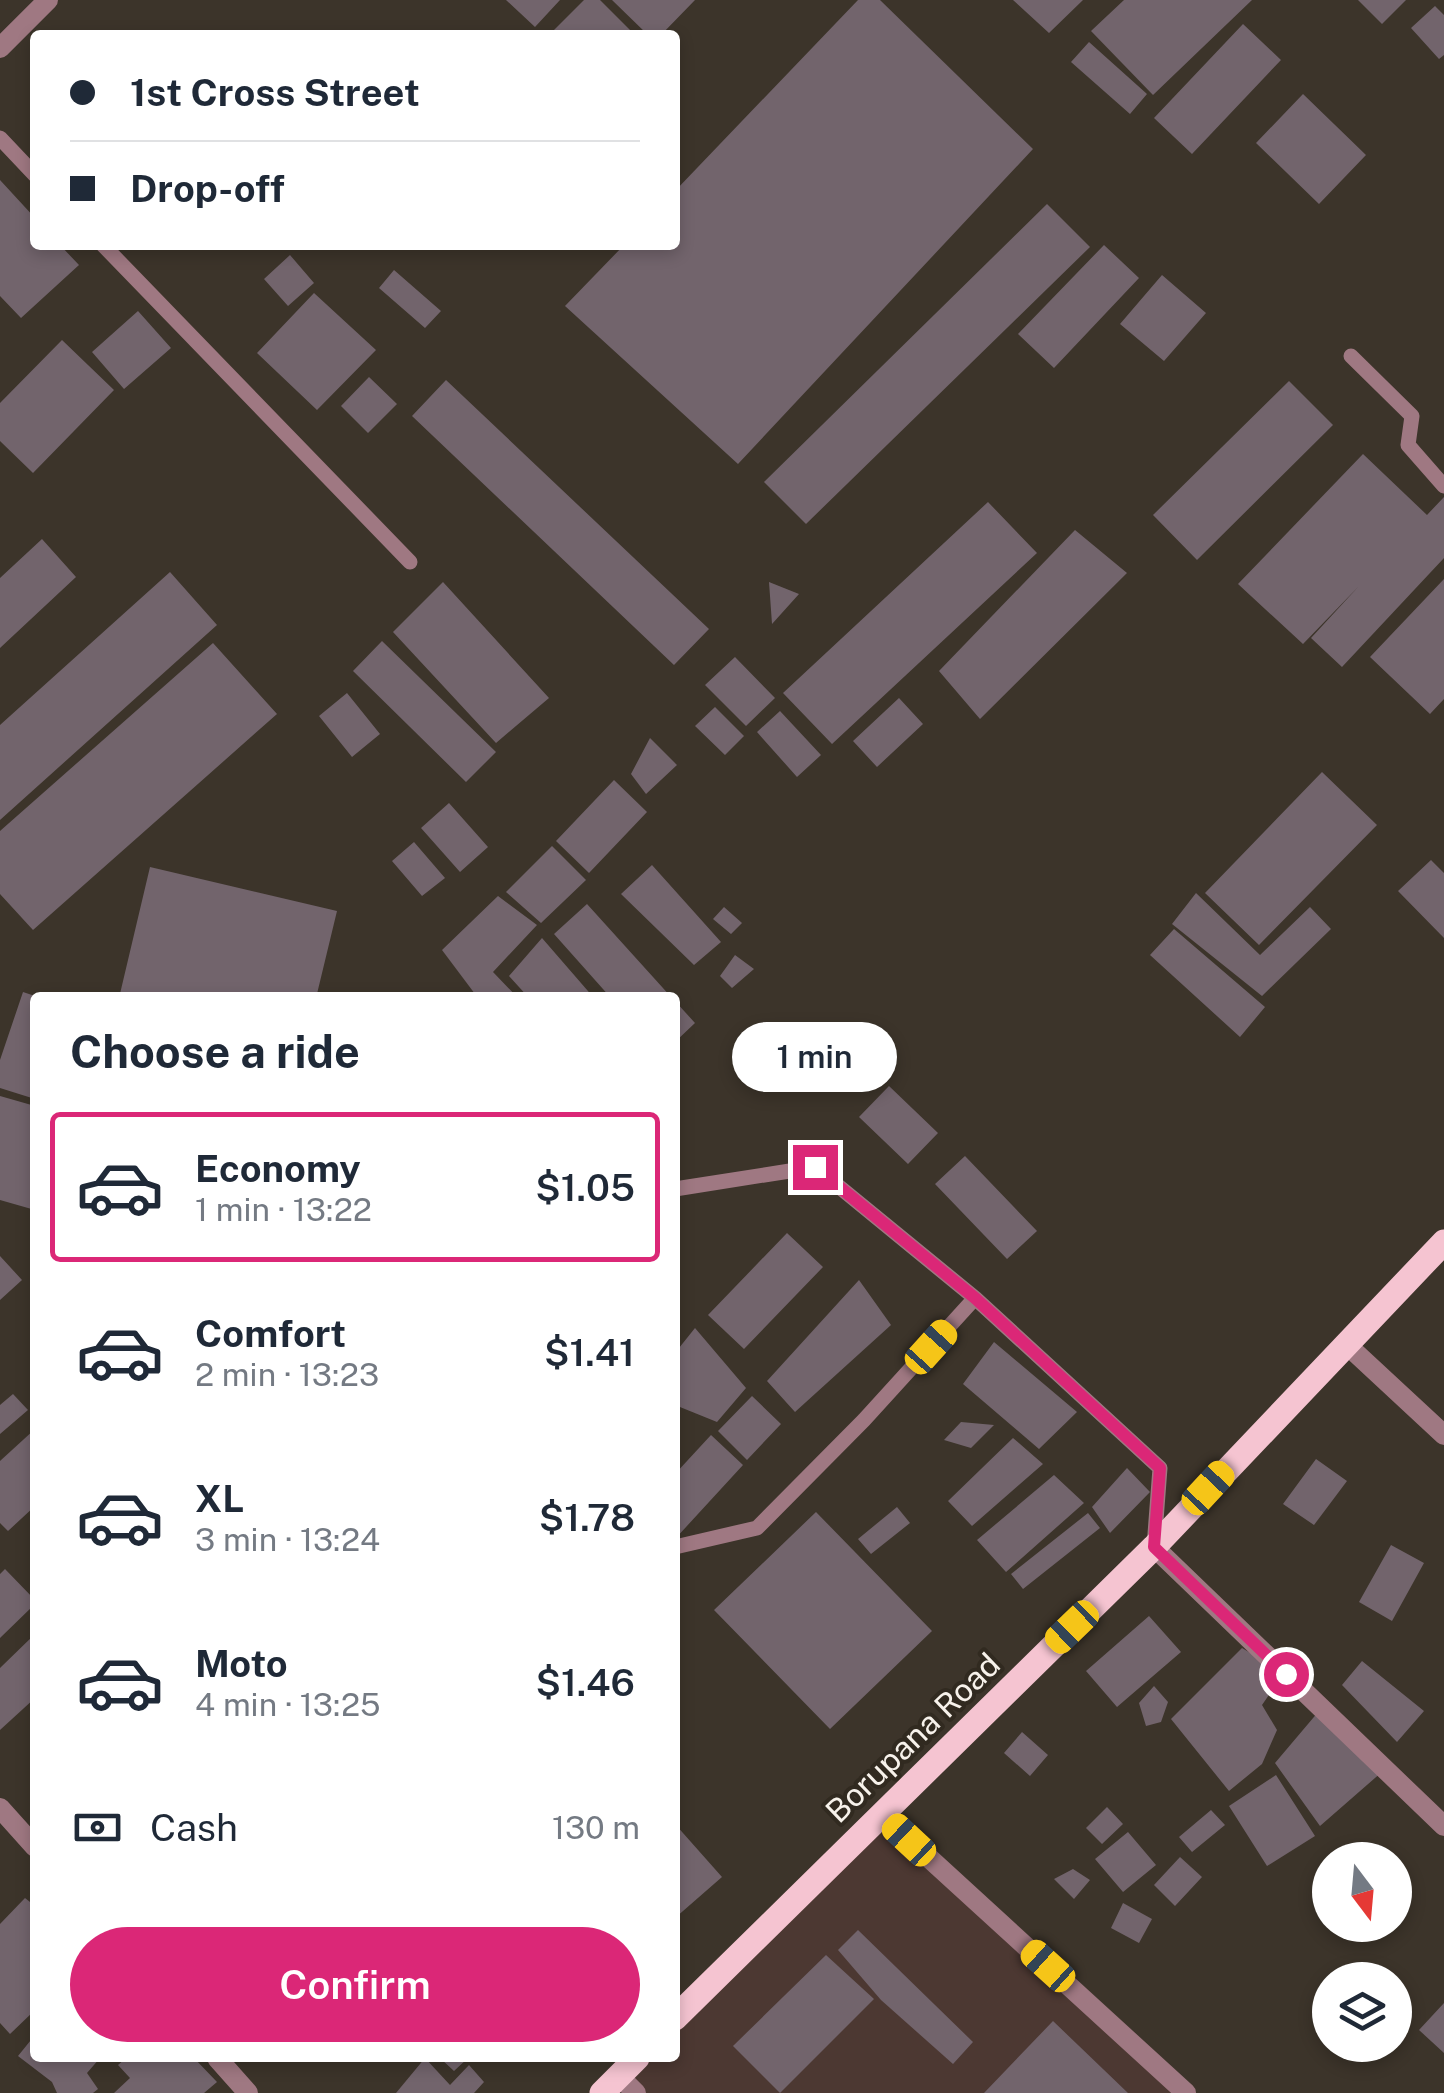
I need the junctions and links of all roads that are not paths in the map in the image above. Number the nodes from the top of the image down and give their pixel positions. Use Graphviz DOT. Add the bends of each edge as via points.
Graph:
graph roads {
  1 [pos="48,0"];
  2 [pos="0,48"];
  3 [pos="0,138"];
  4 [pos="30,169"];
  5 [pos="108,250"];
  6 [pos="1351,356"];
  7 [pos="1444,486"];
  8 [pos="410,562"];
  9 [pos="680,1188"];
  10 [pos="1444,1242"];
  11 [pos="975,1298"];
  12 [pos="1345,1343"];
  13 [pos="1444,1435"];
  14 [pos="680,1546"];
  15 [pos="1154,1547"];
  16 [pos="0,1808"];
  17 [pos="881,1814"];
  18 [pos="1444,1826"];
  19 [pos="30,1841"];
  20 [pos="680,2013"];
  21 [pos="221,2062"];
  22 [pos="635,2062"];
  23 [pos="619,2088"];
  24 [pos="248,2093"];
  25 [pos="1186,2093"];
  1 -- 2 [label="street"];
  3 -- 4 [label="lane"];
  5 -- 8 [label="lane"];
  6 -- 7 [label="lane" via="1412,416 1408,445"];
  9 -- 11 [label="lane" via="815,1167"];
  10 -- 12 [label="main road, Borupana Road"];
  11 -- 14 [label="lane" via="757,1528"];
  11 -- 15 [label="lane" via="1160,1468"];
  12 -- 13 [label="street"];
  12 -- 15 [label="main road, Borupana Road"];
  15 -- 17 [label="main road, Borupana Road"];
  15 -- 18 [label="street"];
  16 -- 19 [label="street"];
  17 -- 20 [label="main road, Borupana Road"];
  17 -- 25 [label="street"];
  21 -- 24 [label="street"];
  22 -- 23 [label="main road"];
}
